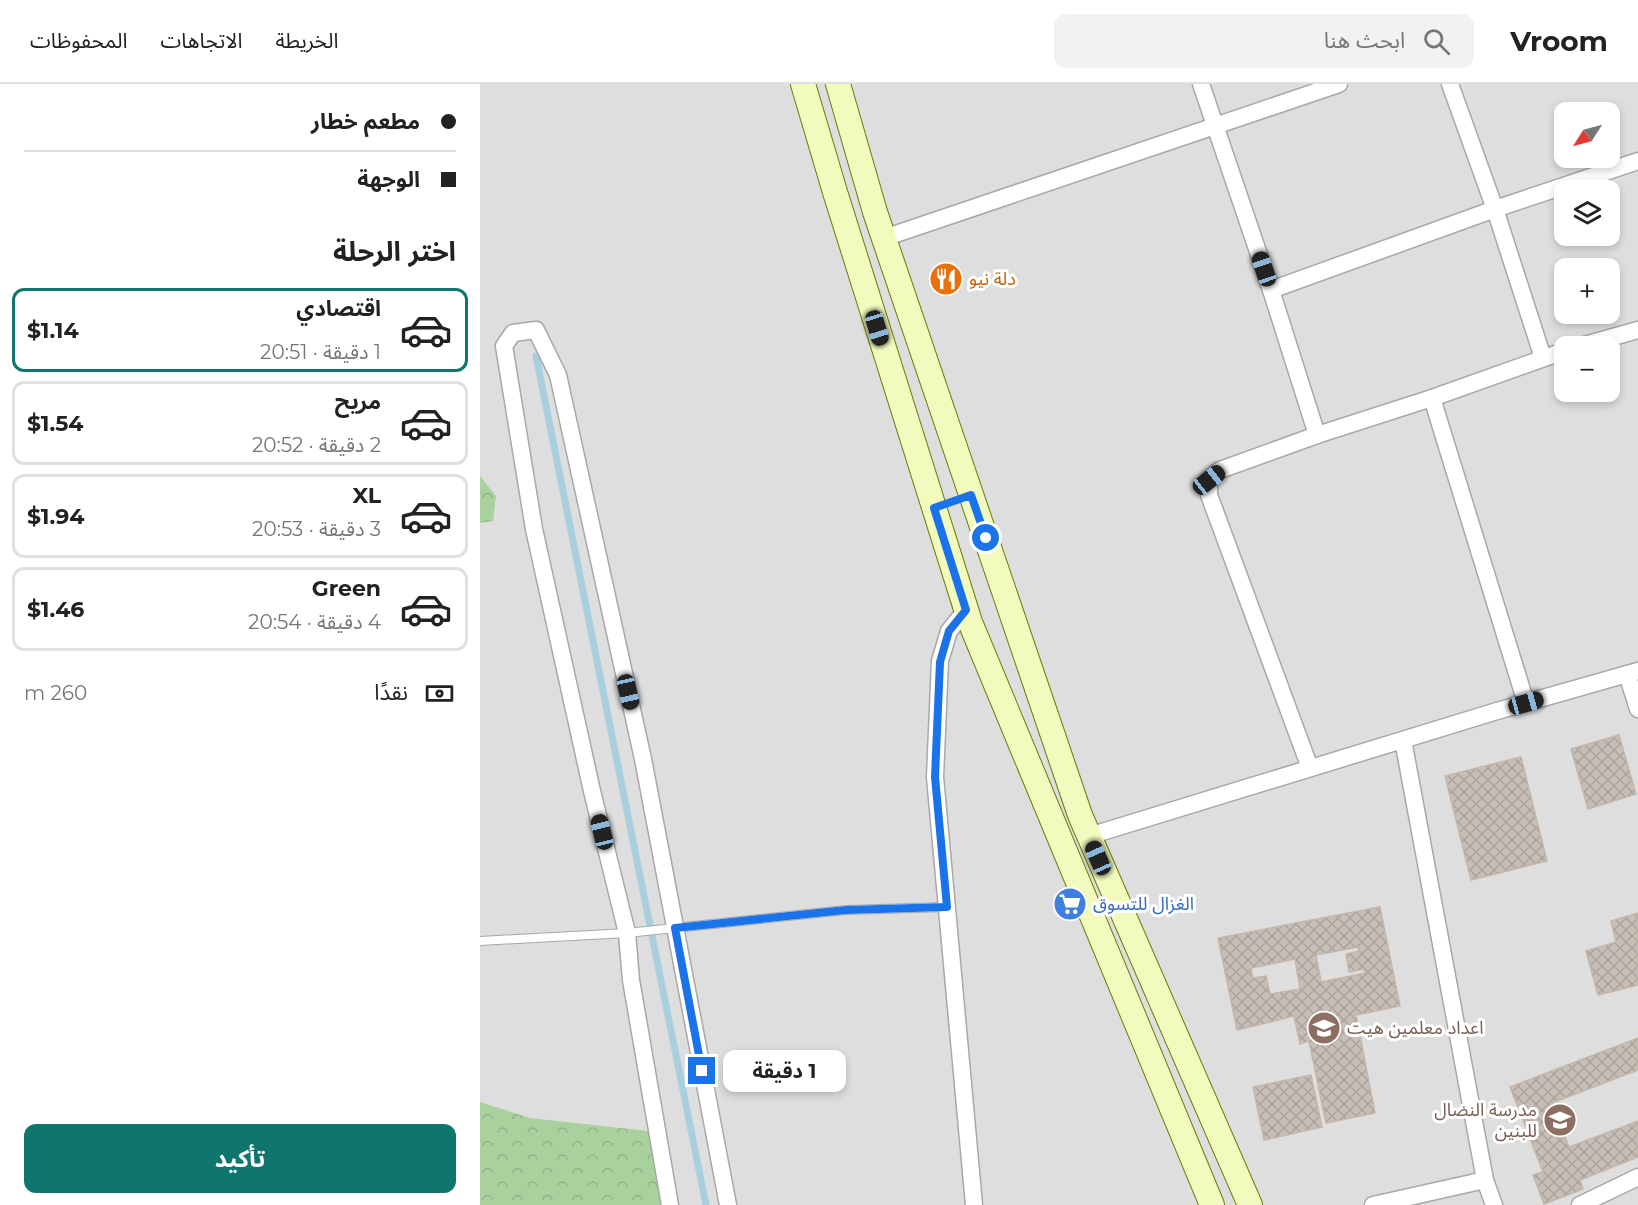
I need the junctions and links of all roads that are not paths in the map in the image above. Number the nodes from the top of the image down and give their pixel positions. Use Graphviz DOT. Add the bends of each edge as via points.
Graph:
graph roads {
  1 [pos="803,84"];
  2 [pos="838,84"];
  3 [pos="1201,84"];
  4 [pos="1340,84"];
  5 [pos="1450,84"];
  6 [pos="1215,125"];
  7 [pos="1638,160"];
  8 [pos="1495,209"];
  9 [pos="884,238"];
  10 [pos="1271,290"];
  11 [pos="1638,331"];
  12 [pos="1619,336"];
  13 [pos="1554,354"];
  14 [pos="1543,358"];
  15 [pos="1432,398"];
  16 [pos="1317,435"];
  17 [pos="971,495"];
  18 [pos="934,508"];
  19 [pos="966,610"];
  20 [pos="1633,672"];
  21 [pos="1526,703"];
  22 [pos="1638,709"];
  23 [pos="1403,740"];
  24 [pos="1310,768"];
  25 [pos="1089,836"];
  26 [pos="947,907"];
  27 [pos="675,928"];
  28 [pos="627,933"];
  29 [pos="480,941"];
  30 [pos="1638,1177"];
  31 [pos="1485,1180"];
  32 [pos="670,1205"];
  33 [pos="728,1205"];
  34 [pos="974,1205"];
  35 [pos="1212,1205"];
  36 [pos="1250,1205"];
  37 [pos="1373,1205"];
  38 [pos="1494,1205"];
  39 [pos="1580,1205"];
  1 -- 18 [label="main road"];
  2 -- 9 [label="main road"];
  3 -- 6 [label="street"];
  4 -- 6 [label="street"];
  5 -- 8 [label="street"];
  6 -- 9 [label="street"];
  6 -- 10 [label="street"];
  7 -- 8 [label="street"];
  8 -- 10 [label="street"];
  8 -- 14 [label="street"];
  9 -- 17 [label="main road"];
  10 -- 16 [label="street"];
  11 -- 12 [label="street"];
  13 -- 14 [label="street"];
  14 -- 15 [label="street"];
  15 -- 16 [label="street"];
  15 -- 21 [label="street"];
  16 -- 24 [label="street" via="1220,470 1209,480 1209,495"];
  17 -- 18 [label="main road"];
  17 -- 25 [label="main road"];
  18 -- 19 [label="main road"];
  19 -- 26 [label="street" via="949,631 940,662 935,777"];
  19 -- 35 [label="main road"];
  20 -- 21 [label="street"];
  20 -- 22 [label="street"];
  21 -- 23 [label="street"];
  23 -- 24 [label="street"];
  23 -- 31 [label="street"];
  24 -- 25 [label="street"];
  25 -- 36 [label="main road"];
  26 -- 27 [label="lane" via="846,910"];
  26 -- 34 [label="street"];
  27 -- 28 [label="lane"];
  27 -- 28 [label="street" via="643,759 558,375 536,330 513,333 504,346 534,529"];
  27 -- 33 [label="street"];
  28 -- 29 [label="lane"];
  28 -- 32 [label="street" via="631,980"];
  30 -- 39 [label="street"];
  31 -- 37 [label="street"];
  31 -- 38 [label="street"];
}
